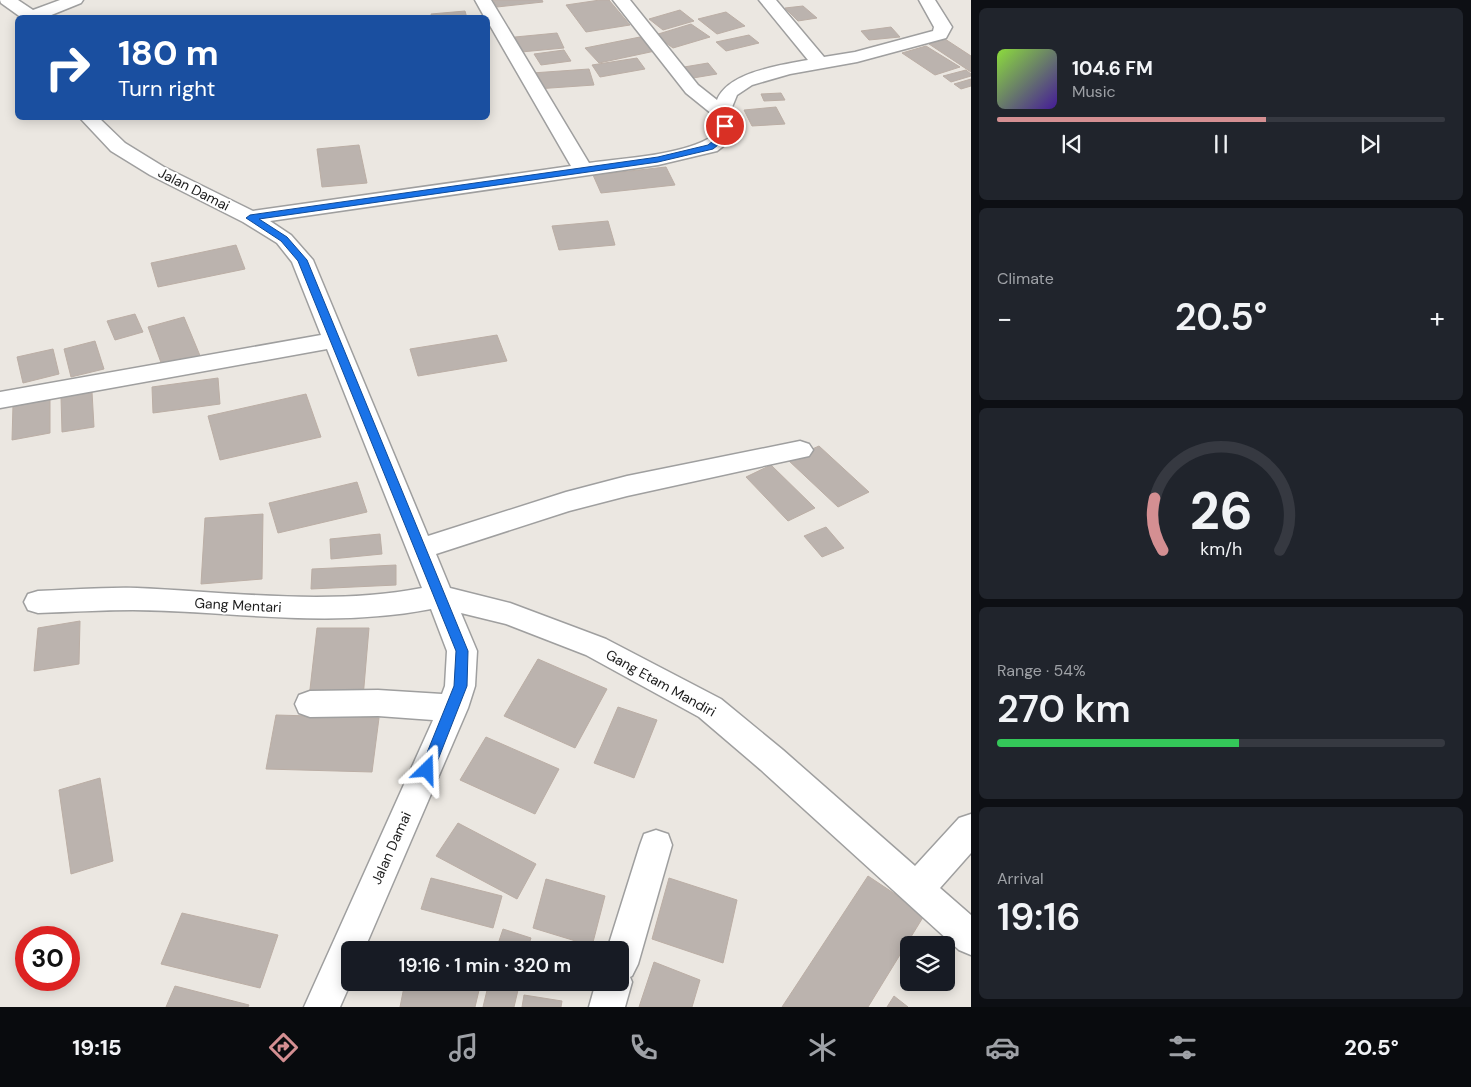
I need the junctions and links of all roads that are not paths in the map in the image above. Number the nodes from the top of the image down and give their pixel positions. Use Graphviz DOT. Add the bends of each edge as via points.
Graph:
graph roads {
  1 [pos="7,0"];
  2 [pos="75,0"];
  3 [pos="483,0"];
  4 [pos="621,0"];
  5 [pos="767,0"];
  6 [pos="927,0"];
  7 [pos="30,15"];
  8 [pos="38,15"];
  9 [pos="820,64"];
  10 [pos="720,112"];
  11 [pos="91,120"];
  12 [pos="584,169"];
  13 [pos="250,218"];
  14 [pos="336,340"];
  15 [pos="0,400"];
  16 [pos="800,450"];
  17 [pos="420,549"];
  18 [pos="438,596"];
  19 [pos="38,602"];
  20 [pos="310,704"];
  21 [pos="452,708"];
  22 [pos="971,829"];
  23 [pos="656,845"];
  24 [pos="916,890"];
  25 [pos="971,938"];
  26 [pos="627,941"];
  27 [pos="611,991"];
  28 [pos="322,1007"];
  29 [pos="607,1007"];
  1 -- 7 [label="street"];
  2 -- 8 [label="street"];
  3 -- 12 [label="street"];
  4 -- 10 [label="street" via="692,89"];
  5 -- 9 [label="street"];
  6 -- 9 [label="street" via="943,27 940,34"];
  9 -- 10 [label="street" via="746,81 730,92"];
  10 -- 12 [label="street" via="725,126 723,137 710,147 658,159"];
  11 -- 13 [label="street, Jalan Damai" via="118,147 157,171"];
  12 -- 13 [label="street"];
  13 -- 14 [label="street, Jalan Damai" via="284,239 302,260"];
  14 -- 15 [label="street"];
  14 -- 17 [label="street, Jalan Damai"];
  16 -- 17 [label="street" via="627,486"];
  17 -- 18 [label="street, Jalan Damai"];
  18 -- 19 [label="street, Gang Mentari" via="354,607 302,608 134,599"];
  18 -- 21 [label="street, Jalan Damai" via="462,651 460,686"];
  18 -- 24 [label="street, Gang Etam Mandiri" via="510,614 596,647 710,708"];
  20 -- 21 [label="street" via="378,703"];
  21 -- 28 [label="street, Jalan Damai"];
  22 -- 24 [label="street"];
  23 -- 26 [label="street"];
  24 -- 25 [label="street, Gang Etam Mandiri"];
  27 -- 29 [label="street"];
}
